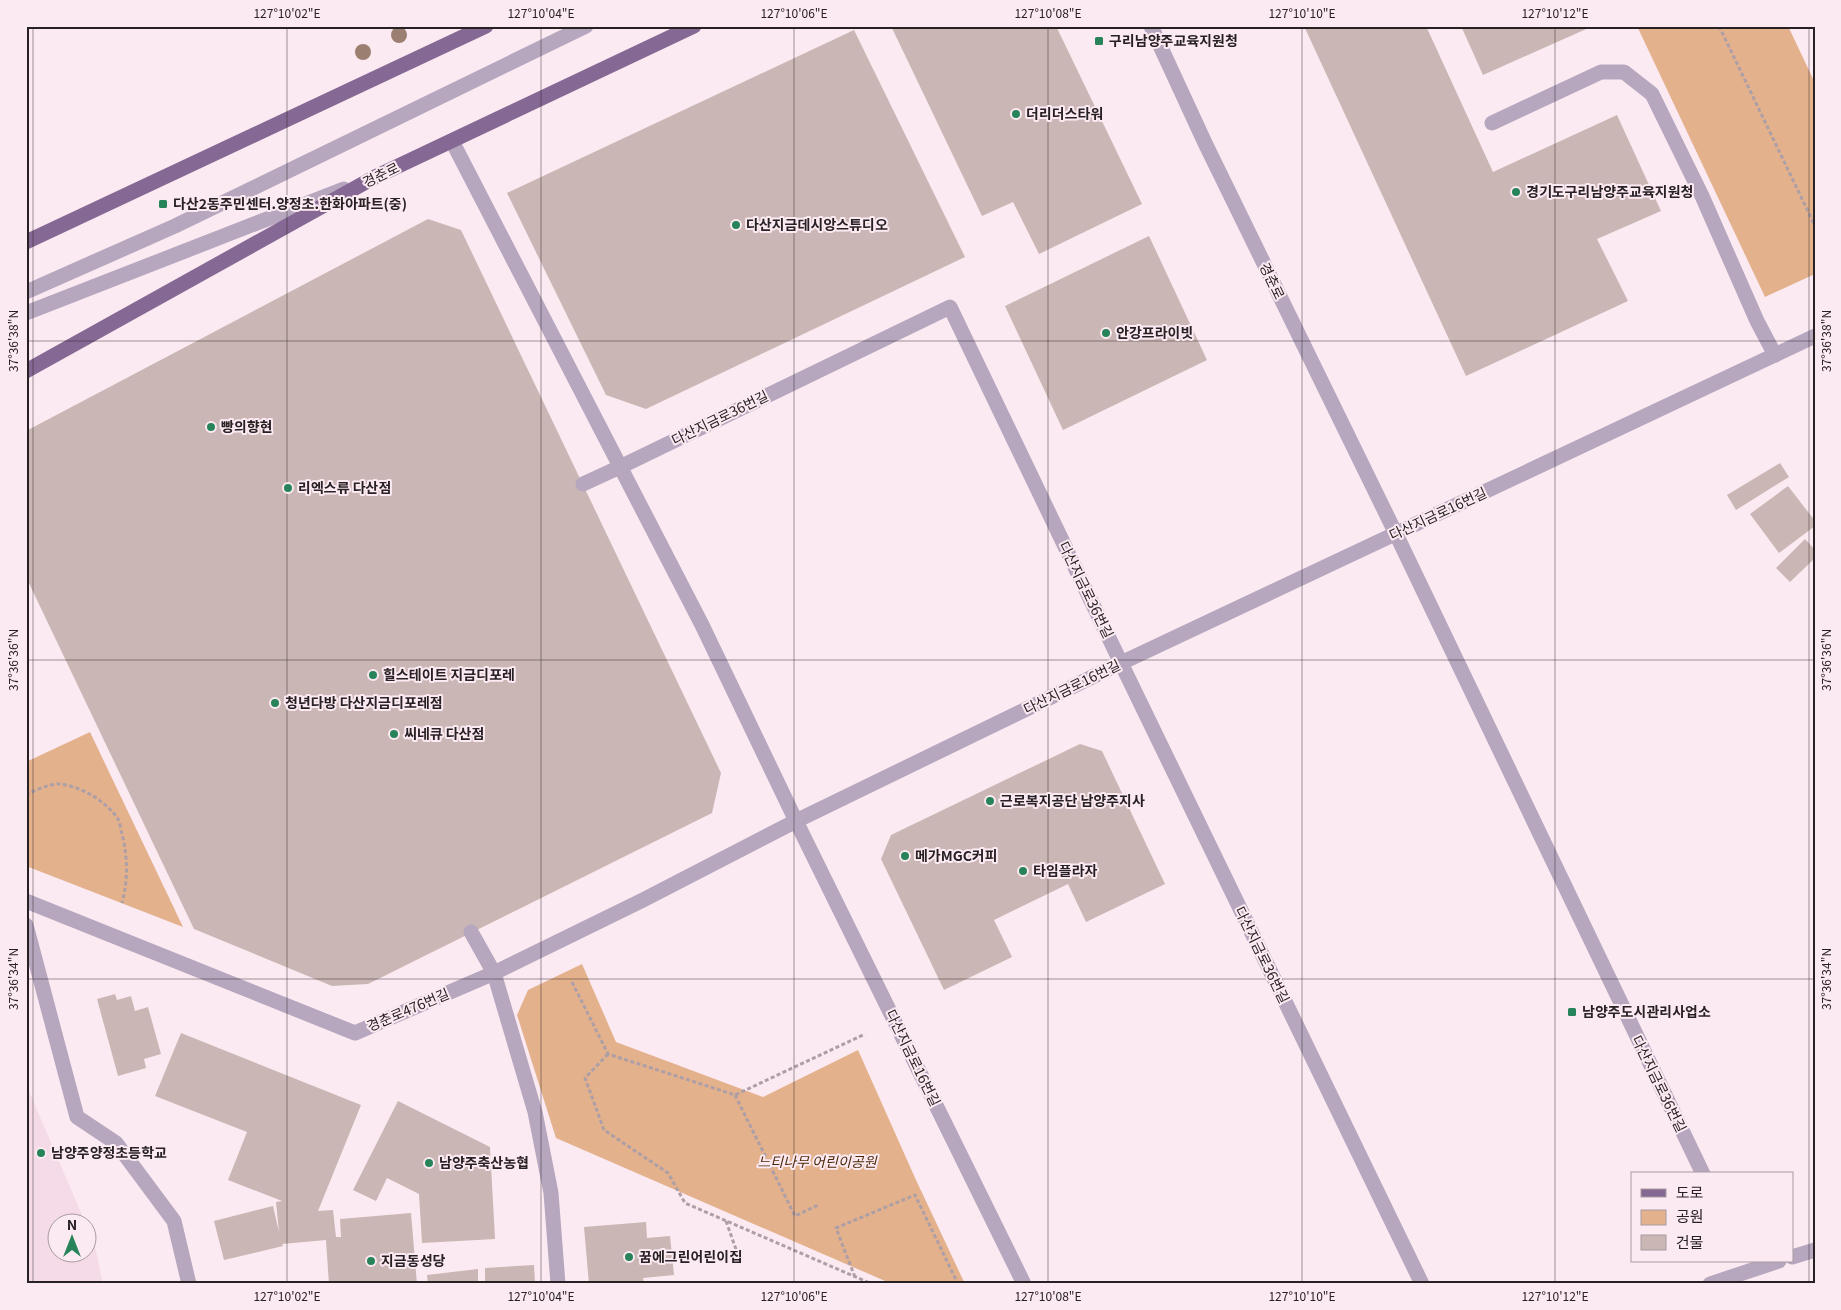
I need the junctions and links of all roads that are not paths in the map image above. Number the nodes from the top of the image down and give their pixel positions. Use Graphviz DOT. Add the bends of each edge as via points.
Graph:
graph roads {
  1 [pos="486,26"];
  2 [pos="586,26"];
  3 [pos="694,26"];
  4 [pos="1152,26"];
  5 [pos="1492,123"];
  6 [pos="452,141"];
  7 [pos="375,177"];
  8 [pos="26,242"];
  9 [pos="26,292"];
  10 [pos="26,313"];
  11 [pos="1815,336"];
  12 [pos="1775,355"];
  13 [pos="26,371"];
  14 [pos="620,466"];
  15 [pos="583,484"];
  16 [pos="1396,534"];
  17 [pos="1121,664"];
  18 [pos="796,821"];
  19 [pos="26,901"];
  20 [pos="26,925"];
  21 [pos="471,932"];
  22 [pos="494,973"];
  23 [pos="1701,1172"];
  24 [pos="1815,1250"];
  25 [pos="1794,1256"];
  26 [pos="1776,1262"];
  27 [pos="1750,1272"];
  28 [pos="189,1284"];
  29 [pos="558,1284"];
  30 [pos="1024,1284"];
  31 [pos="1422,1284"];
  32 [pos="1710,1284"];
  1 -- 8 [label="main road"];
  2 -- 9 [label="street" via="175,226"];
  3 -- 6 [label="main road, 경춘로"];
  4 -- 16 [label="street, 경춘로"];
  5 -- 12 [label="street" via="1601,72 1624,72 1652,94"];
  6 -- 7 [label="main road, 경춘로"];
  6 -- 14 [label="street"];
  7 -- 10 [label="street"];
  7 -- 13 [label="main road, 경춘로"];
  11 -- 12 [label="street, 다산지금로16번길"];
  12 -- 16 [label="street, 다산지금로16번길"];
  14 -- 15 [label="street"];
  14 -- 17 [label="street, 다산지금로36번길" via="950,307"];
  14 -- 18 [label="street" via="702,625"];
  16 -- 17 [label="street, 다산지금로16번길"];
  16 -- 23 [label="street, 다산지금로36번길"];
  17 -- 18 [label="street, 다산지금로16번길"];
  17 -- 31 [label="street, 다산지금로36번길"];
  18 -- 22 [label="street, 경춘로476번길"];
  18 -- 30 [label="street, 다산지금로16번길"];
  19 -- 22 [label="street, 경춘로476번길" via="355,1033"];
  20 -- 28 [label="street" via="77,1117 116,1143 174,1221"];
  21 -- 22 [label="street"];
  22 -- 29 [label="street" via="535,1112 551,1193"];
  24 -- 25 [label="street"];
  26 -- 27 [label="street"];
  27 -- 32 [label="street"];
}
